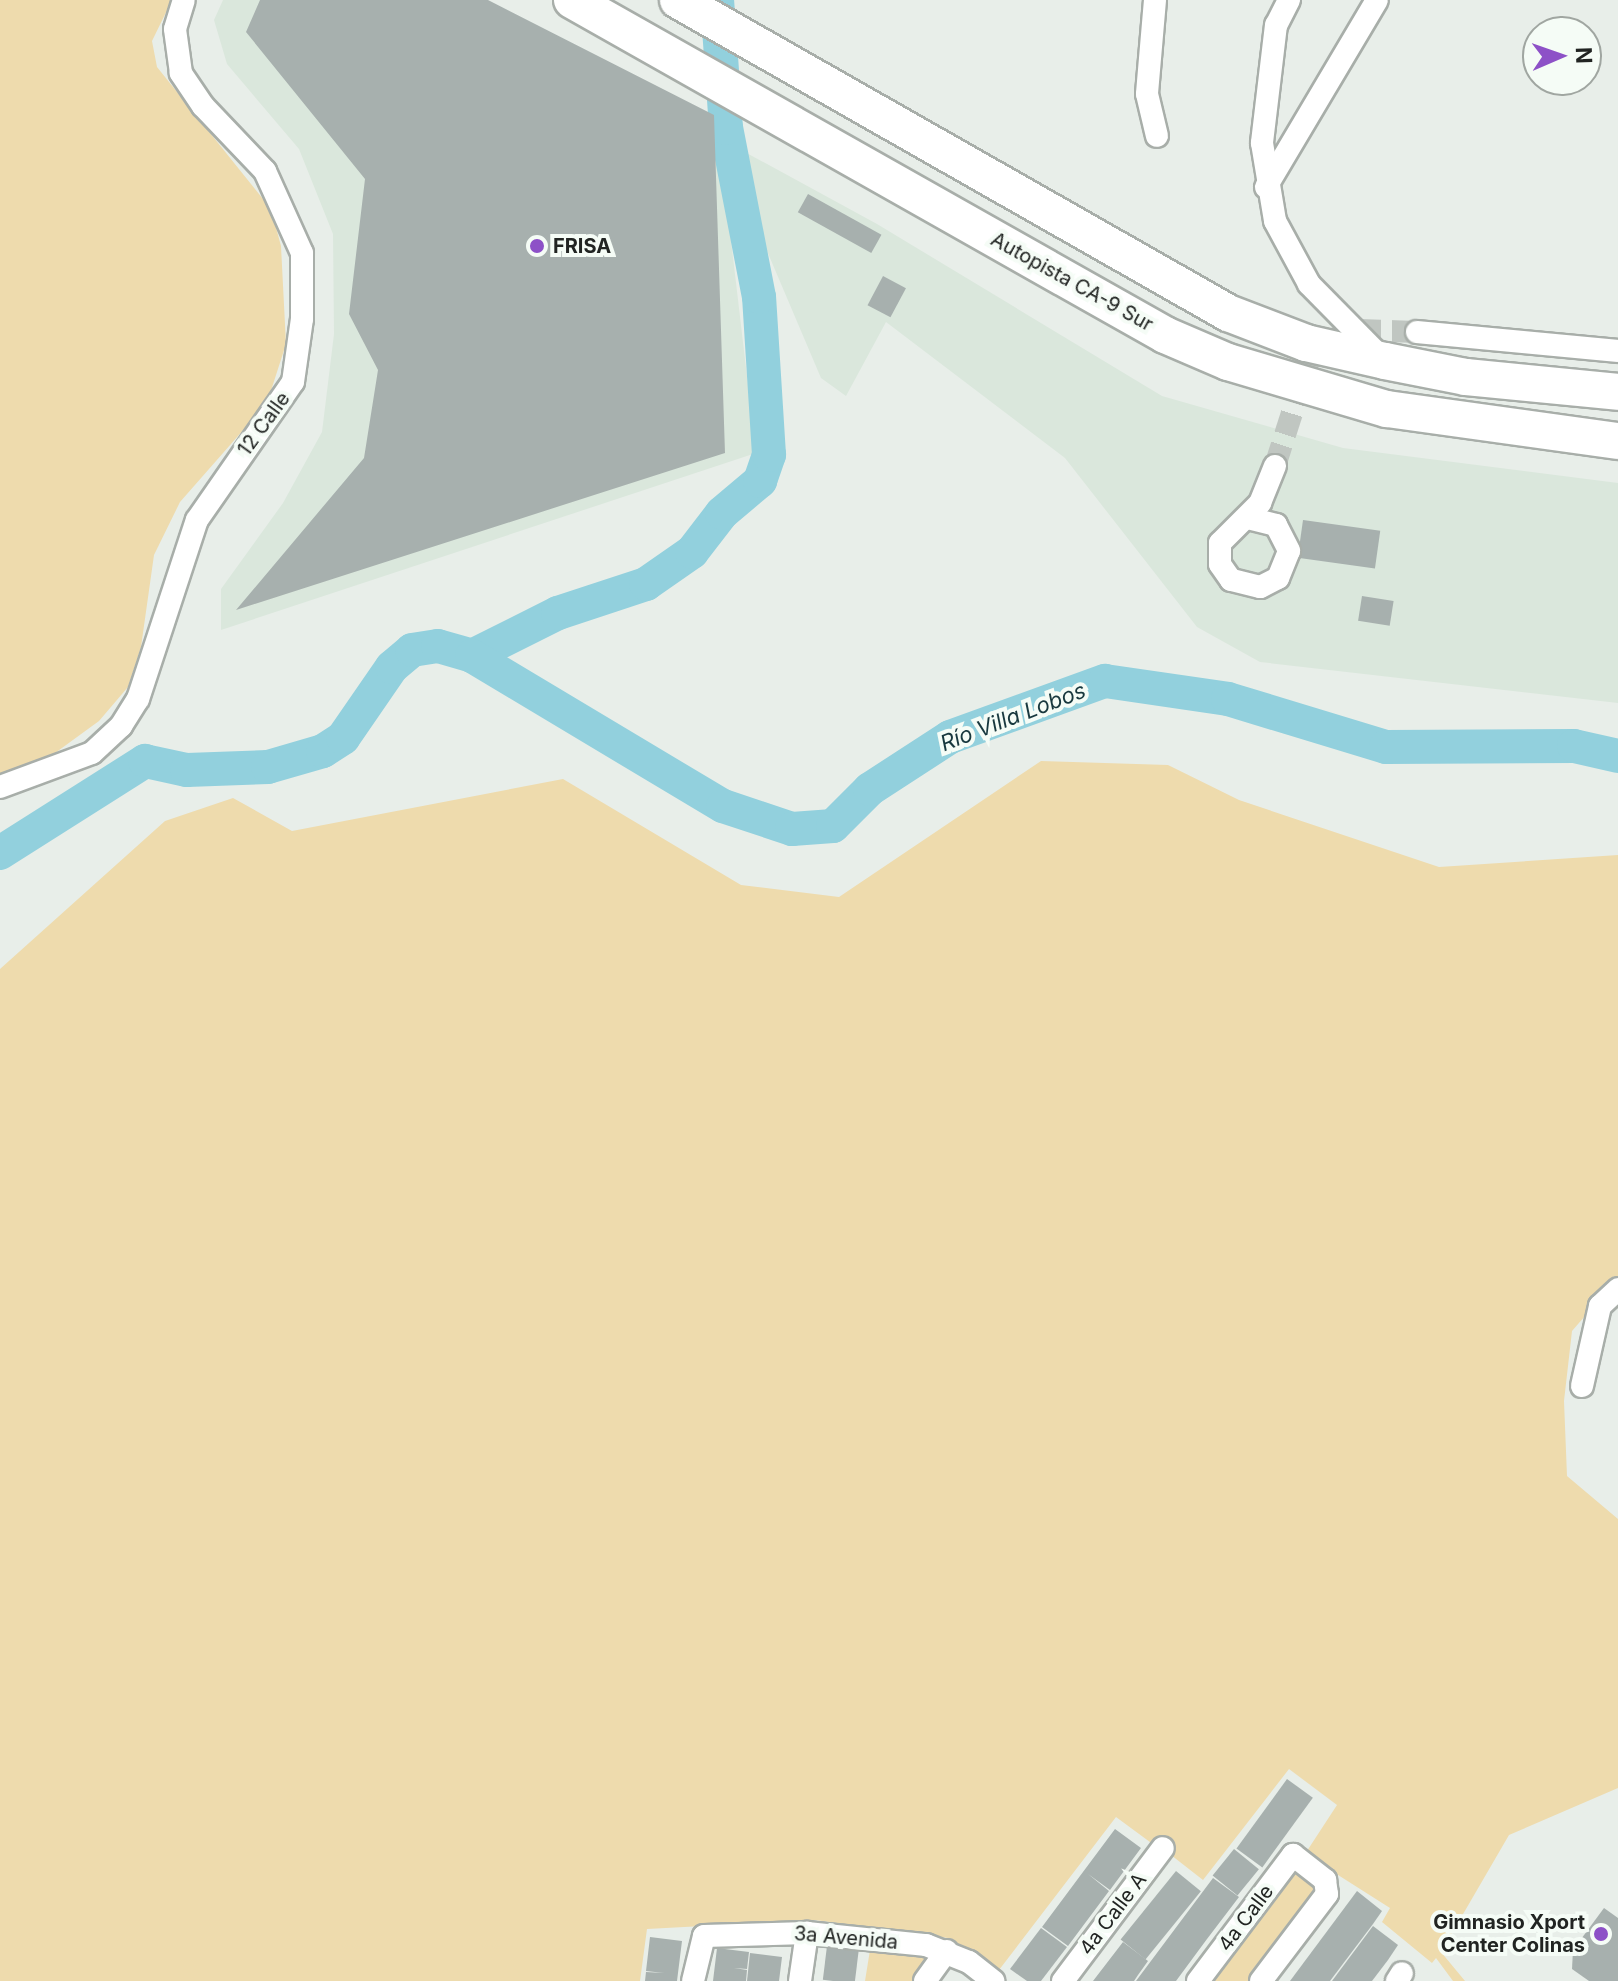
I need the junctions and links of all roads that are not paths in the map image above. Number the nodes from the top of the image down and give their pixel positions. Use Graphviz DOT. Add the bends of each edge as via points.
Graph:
graph roads {
  1 [pos="184,0"];
  2 [pos="572,0"];
  3 [pos="1155,0"];
  4 [pos="1289,0"];
  5 [pos="1377,0"];
  6 [pos="688,5"];
  7 [pos="1157,136"];
  8 [pos="1266,187"];
  9 [pos="1417,332"];
  10 [pos="1618,351"];
  11 [pos="1385,361"];
  12 [pos="1618,392"];
  13 [pos="1618,441"];
  14 [pos="1275,466"];
  15 [pos="1248,518"];
  16 [pos="0,787"];
  17 [pos="1618,1289"];
  18 [pos="1582,1386"];
  19 [pos="1163,1848"];
  20 [pos="807,1933"];
  21 [pos="947,1951"];
  22 [pos="693,1981"];
  23 [pos="800,1981"];
  24 [pos="925,1981"];
  25 [pos="993,1981"];
  26 [pos="1063,1981"];
  27 [pos="1198,1981"];
  28 [pos="1261,1981"];
  1 -- 16 [label="street, 12 Calle" via="175,29 181,73 265,171 302,253 302,319 293,382 197,520 138,699 121,726 92,753"];
  2 -- 13 [label="highway, Autopista CA-9 Sur" via="1165,335 1228,362 1387,409"];
  3 -- 7 [label="street" via="1147,94"];
  4 -- 8 [label="street" via="1276,25 1262,143"];
  5 -- 8 [label="street"];
  6 -- 11 [label="highway" via="1228,313 1306,343"];
  8 -- 11 [label="street" via="1280,232 1309,284"];
  9 -- 10 [label="street"];
  11 -- 12 [label="highway" via="1466,377"];
  14 -- 15 [label="street" via="1269,489"];
  17 -- 18 [label="street" via="1600,1306"];
  19 -- 26 [label="street, 4a Calle A"];
  20 -- 21 [label="street, 3a Avenida"];
  20 -- 22 [label="street, 3a Avenida" via="710,1935 697,1949"];
  20 -- 23 [label="street"];
  21 -- 24 [label="street"];
  21 -- 25 [label="street, 3a Avenida"];
  27 -- 28 [label="street, 4a Calle" via="1293,1855 1325,1880 1327,1894"];
}
